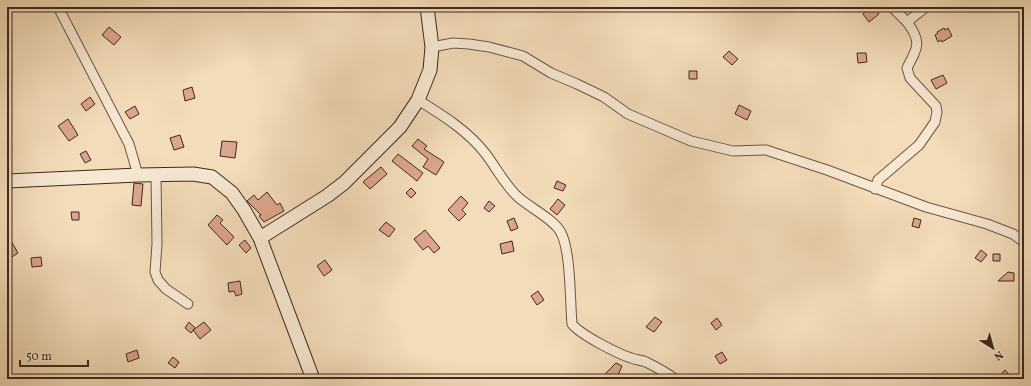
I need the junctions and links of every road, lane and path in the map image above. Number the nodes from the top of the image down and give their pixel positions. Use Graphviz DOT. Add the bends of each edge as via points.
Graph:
graph roads {
  1 [pos="58,7"];
  2 [pos="427,7"];
  3 [pos="892,7"];
  4 [pos="926,7"];
  5 [pos="907,22"];
  6 [pos="432,47"];
  7 [pos="418,100"];
  8 [pos="156,174"];
  9 [pos="138,175"];
  10 [pos="7,181"];
  11 [pos="875,189"];
  12 [pos="260,238"];
  13 [pos="1024,242"];
  14 [pos="188,304"];
  15 [pos="314,379"];
  16 [pos="675,379"];
  1 -- 9 [label="street" via="129,144"];
  2 -- 6 [label="street"];
  3 -- 5 [label="street"];
  4 -- 5 [label="street"];
  5 -- 11 [label="street" via="918,44 907,68 910,78 936,106 938,112 935,122 920,145 883,174"];
  6 -- 7 [label="street" via="430,70"];
  6 -- 11 [label="street" via="453,43 469,44 522,56 604,98 628,114 691,141 733,151 766,150"];
  7 -- 12 [label="street" via="400,127 344,183"];
  7 -- 16 [label="street" via="470,136 517,196 560,230 566,243 572,324 576,329 630,358 644,361 664,371"];
  8 -- 9 [label="street"];
  8 -- 12 [label="street" via="212,177 232,193"];
  8 -- 14 [label="street" via="155,272 166,289"];
  9 -- 10 [label="street"];
  11 -- 13 [label="street" via="987,224 1013,234"];
  12 -- 15 [label="street"];
}
